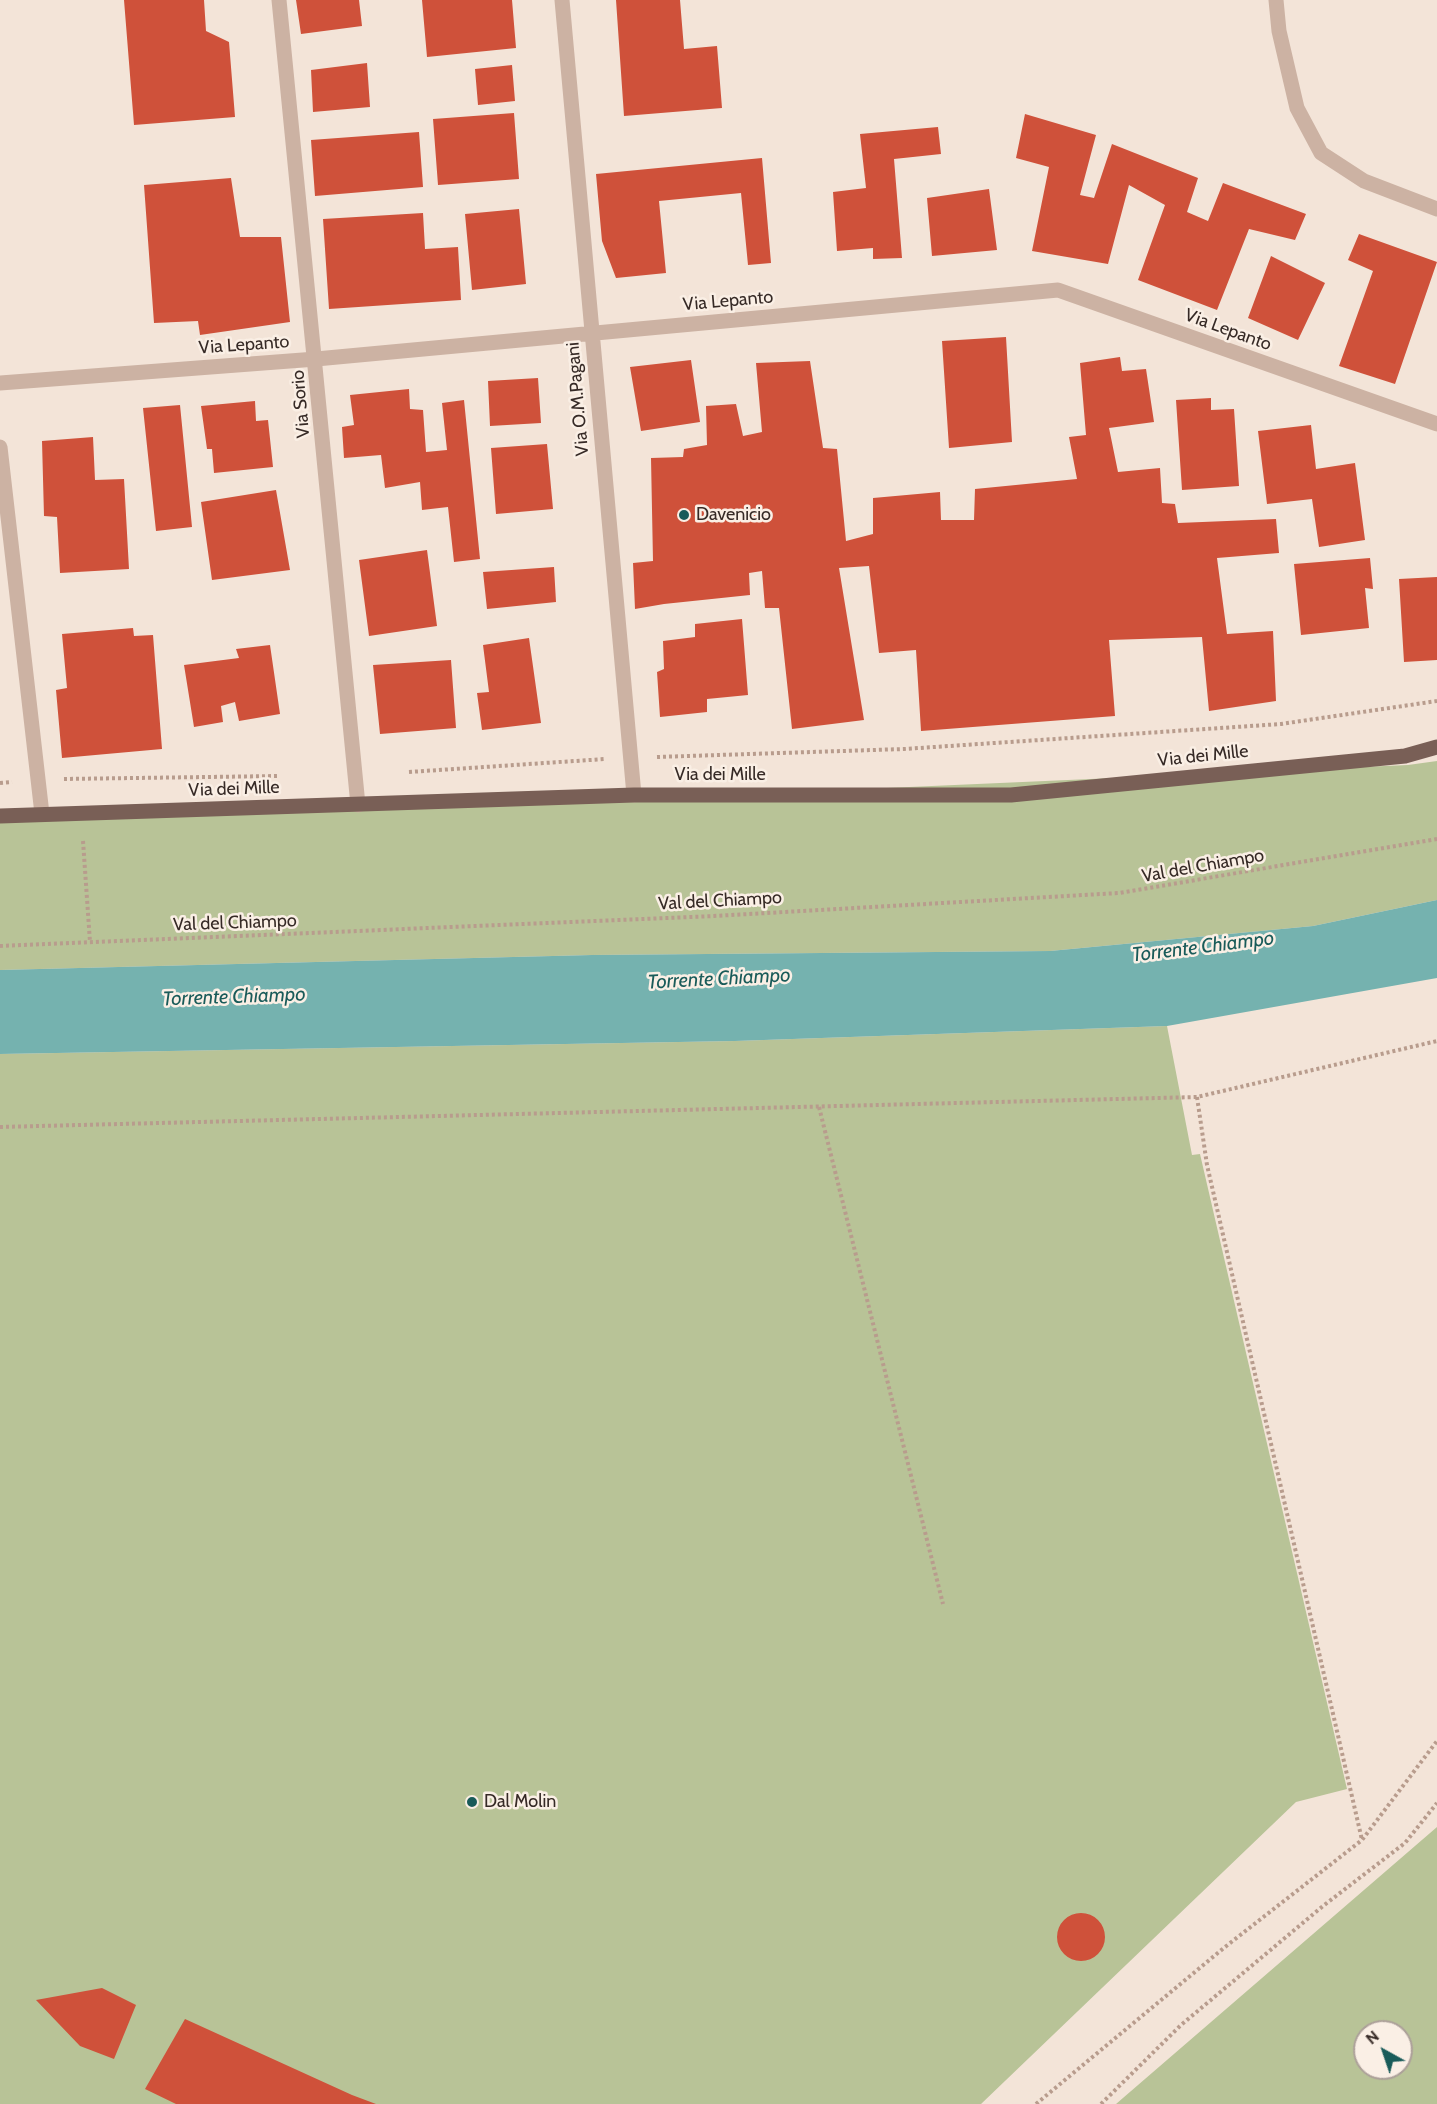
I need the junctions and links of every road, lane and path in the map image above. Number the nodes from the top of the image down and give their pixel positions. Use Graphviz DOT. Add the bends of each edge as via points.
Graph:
graph roads {
  1 [pos="279,0"];
  2 [pos="562,0"];
  3 [pos="1276,0"];
  4 [pos="1437,209"];
  5 [pos="592,333"];
  6 [pos="316,359"];
  7 [pos="0,383"];
  8 [pos="1437,424"];
  9 [pos="0,447"];
  10 [pos="1437,701"];
  11 [pos="1437,747"];
  12 [pos="631,758"];
  13 [pos="404,772"];
  14 [pos="286,776"];
  15 [pos="38,780"];
  16 [pos="0,783"];
  17 [pos="634,795"];
  18 [pos="358,805"];
  19 [pos="42,814"];
  20 [pos="0,816"];
  21 [pos="82,839"];
  22 [pos="1437,840"];
  23 [pos="90,942"];
  24 [pos="0,946"];
  25 [pos="1437,1041"];
  26 [pos="1197,1097"];
  27 [pos="819,1107"];
  28 [pos="0,1127"];
  29 [pos="943,1604"];
  30 [pos="1437,1741"];
  31 [pos="1437,1803"];
  32 [pos="1362,1840"];
  33 [pos="1036,2104"];
  34 [pos="1101,2104"];
  1 -- 6 [label="street, Via Sorio"];
  2 -- 5 [label="street, Via O.M.Pagani"];
  3 -- 4 [label="street" via="1297,108 1321,153 1364,181"];
  5 -- 6 [label="street, Via Lepanto"];
  5 -- 8 [label="street, Via Lepanto" via="1058,290"];
  5 -- 12 [label="street, Via O.M.Pagani"];
  6 -- 7 [label="street, Via Lepanto"];
  6 -- 18 [label="street, Via Sorio"];
  9 -- 15 [label="street"];
  10 -- 12 [label="path" via="1257,726 904,749"];
  11 -- 17 [label="main road, Via dei Mille" via="1405,756 1011,795"];
  12 -- 13 [label="path"];
  12 -- 17 [label="street, Via O.M.Pagani"];
  14 -- 15 [label="path"];
  15 -- 16 [label="path"];
  15 -- 19 [label="street"];
  17 -- 18 [label="main road, Via dei Mille"];
  18 -- 19 [label="main road, Via dei Mille"];
  19 -- 20 [label="main road, Via dei Mille"];
  21 -- 23 [label="path"];
  22 -- 23 [label="path, Val del Chiampo" via="1119,893 714,916"];
  23 -- 24 [label="path, Val del Chiampo"];
  25 -- 26 [label="path"];
  26 -- 27 [label="path"];
  26 -- 32 [label="path" via="1207,1165"];
  27 -- 28 [label="path"];
  27 -- 29 [label="path"];
  30 -- 32 [label="path"];
  31 -- 34 [label="path" via="1405,1843 1190,2017"];
  32 -- 33 [label="path" via="1225,1947"];
}
